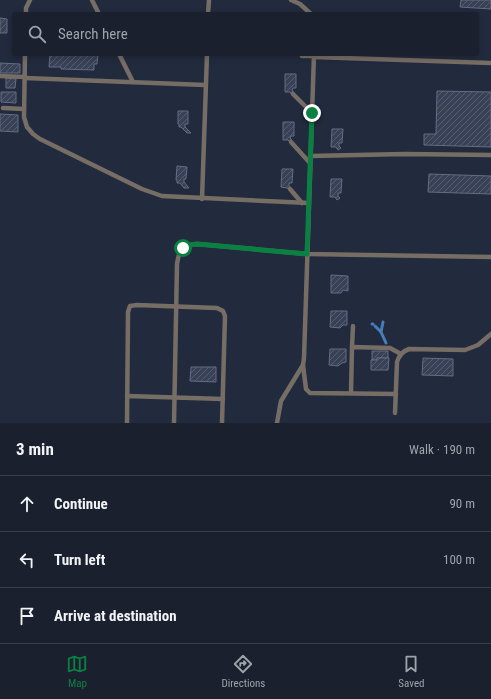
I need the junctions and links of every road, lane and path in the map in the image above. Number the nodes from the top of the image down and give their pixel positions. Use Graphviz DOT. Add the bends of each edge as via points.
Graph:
graph roads {
  1 [pos="30,0"];
  2 [pos="92,0"];
  3 [pos="209,0"];
  4 [pos="291,0"];
  5 [pos="26,12"];
  6 [pos="98,12"];
  7 [pos="208,12"];
  8 [pos="309,12"];
  9 [pos="25,56"];
  10 [pos="120,56"];
  11 [pos="207,56"];
  12 [pos="302,56"];
  13 [pos="314,56"];
  14 [pos="491,62"];
  15 [pos="0,76"];
  16 [pos="25,77"];
  17 [pos="133,82"];
  18 [pos="205,85"];
  19 [pos="293,94"];
  20 [pos="3,108"];
  21 [pos="24,109"];
  22 [pos="312,113"];
  23 [pos="291,142"];
  24 [pos="491,155"];
  25 [pos="310,156"];
  26 [pos="310,163"];
  27 [pos="290,189"];
  28 [pos="202,198"];
  29 [pos="302,202"];
  30 [pos="309,203"];
  31 [pos="307,254"];
  32 [pos="491,256"];
  33 [pos="176,306"];
  34 [pos="353,326"];
  35 [pos="491,334"];
  36 [pos="352,347"];
  37 [pos="401,354"];
  38 [pos="303,365"];
  39 [pos="351,394"];
  40 [pos="396,394"];
  41 [pos="127,396"];
  42 [pos="175,398"];
  43 [pos="223,399"];
  44 [pos="395,413"];
  45 [pos="126,423"];
  46 [pos="174,423"];
  47 [pos="222,423"];
  48 [pos="277,423"];
  1 -- 5 [label="lane"];
  2 -- 6 [label="lane"];
  3 -- 7 [label="lane"];
  4 -- 8 [label="lane"];
  9 -- 16 [label="lane"];
  10 -- 17 [label="lane"];
  11 -- 18 [label="lane"];
  12 -- 13 [label="lane"];
  13 -- 14 [label="lane"];
  13 -- 22 [label="lane"];
  15 -- 16 [label="lane"];
  16 -- 17 [label="lane"];
  16 -- 21 [label="lane"];
  17 -- 18 [label="lane"];
  18 -- 28 [label="lane"];
  19 -- 22 [label="lane"];
  20 -- 21 [label="lane"];
  21 -- 28 [label="lane" via="27,127 49,144 153,194"];
  22 -- 25 [label="lane"];
  23 -- 26 [label="lane"];
  24 -- 25 [label="lane"];
  25 -- 26 [label="lane"];
  26 -- 30 [label="lane"];
  27 -- 29 [label="lane"];
  28 -- 29 [label="lane"];
  29 -- 30 [label="lane"];
  30 -- 31 [label="lane"];
  31 -- 32 [label="lane"];
  31 -- 33 [label="lane" via="190,245 179,253"];
  31 -- 38 [label="lane"];
  33 -- 41 [label="lane" via="133,305 128,308"];
  33 -- 42 [label="lane"];
  33 -- 43 [label="lane" via="217,308 223,311"];
  34 -- 36 [label="lane"];
  35 -- 37 [label="lane" via="478,345 465,350 409,349"];
  36 -- 37 [label="lane" via="390,348"];
  36 -- 39 [label="lane"];
  37 -- 40 [label="lane" via="397,362"];
  38 -- 39 [label="lane" via="306,389 310,393"];
  38 -- 48 [label="lane" via="281,401"];
  39 -- 40 [label="lane"];
  40 -- 44 [label="lane"];
  41 -- 42 [label="lane"];
  41 -- 45 [label="lane"];
  42 -- 43 [label="lane"];
  42 -- 46 [label="lane"];
  43 -- 47 [label="lane"];
}
